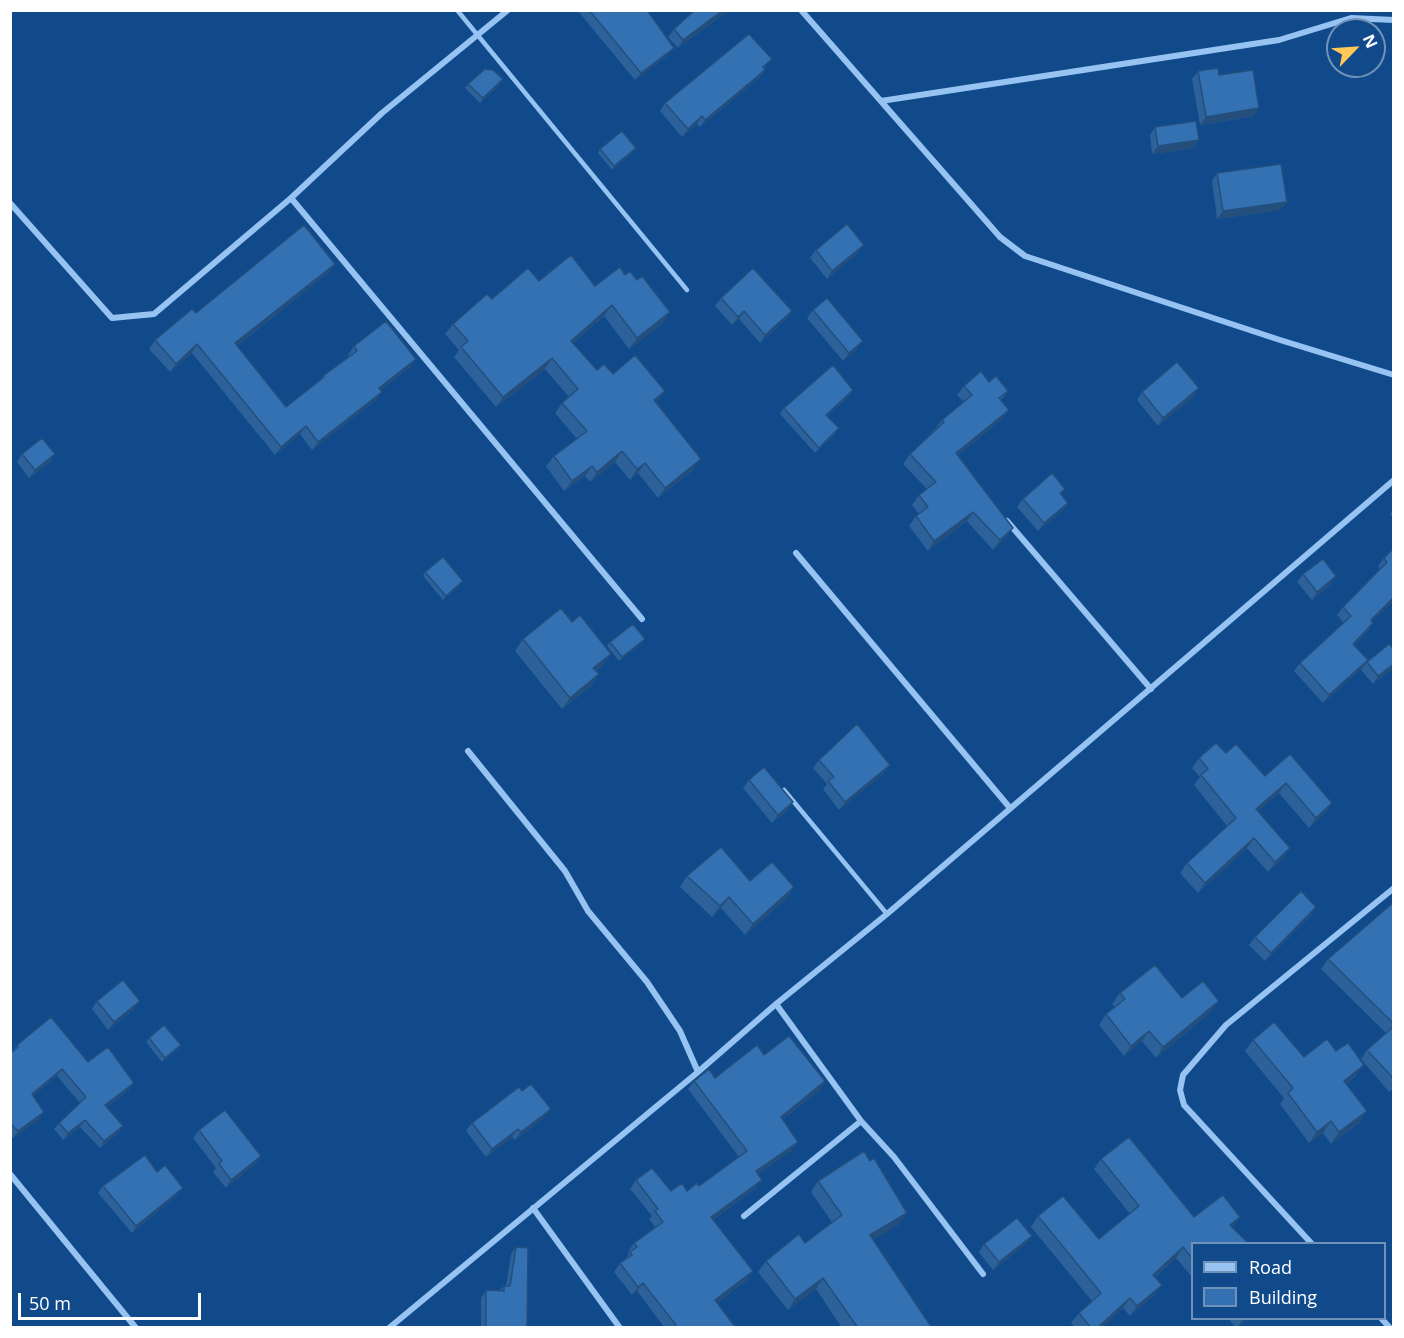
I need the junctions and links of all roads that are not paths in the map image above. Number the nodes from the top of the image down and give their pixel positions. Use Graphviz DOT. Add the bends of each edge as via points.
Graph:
graph roads {
  1 [pos="457,10"];
  2 [pos="508,10"];
  3 [pos="801,10"];
  4 [pos="1394,20"];
  5 [pos="478,36"];
  6 [pos="881,101"];
  7 [pos="291,198"];
  8 [pos="10,202"];
  9 [pos="687,290"];
  10 [pos="1394,375"];
  11 [pos="1394,480"];
  12 [pos="1005,519"];
  13 [pos="796,553"];
  14 [pos="642,619"];
  15 [pos="1151,689"];
  16 [pos="468,751"];
  17 [pos="784,790"];
  18 [pos="1010,808"];
  19 [pos="1394,888"];
  20 [pos="887,915"];
  21 [pos="776,1004"];
  22 [pos="698,1072"];
  23 [pos="861,1121"];
  24 [pos="10,1174"];
  25 [pos="532,1208"];
  26 [pos="744,1216"];
  27 [pos="1310,1242"];
  28 [pos="983,1274"];
  29 [pos="136,1328"];
  30 [pos="389,1328"];
  31 [pos="620,1328"];
  1 -- 5 [label="lane"];
  2 -- 5 [label="street"];
  3 -- 6 [label="street"];
  4 -- 6 [label="street" via="1351,18 1279,40"];
  5 -- 7 [label="street" via="382,113"];
  5 -- 9 [label="lane"];
  6 -- 10 [label="street" via="1000,237 1025,256"];
  7 -- 8 [label="street" via="154,315 112,318"];
  7 -- 14 [label="street"];
  11 -- 15 [label="street"];
  12 -- 15 [label="street"];
  13 -- 18 [label="street"];
  15 -- 18 [label="street"];
  16 -- 22 [label="street" via="565,870 588,911 647,982 680,1031"];
  17 -- 20 [label="lane"];
  18 -- 20 [label="street"];
  19 -- 27 [label="street" via="1226,1025 1183,1075 1180,1090 1184,1105"];
  20 -- 21 [label="street"];
  21 -- 22 [label="street"];
  21 -- 23 [label="street"];
  22 -- 25 [label="street"];
  23 -- 26 [label="street"];
  23 -- 28 [label="street" via="894,1157"];
  24 -- 29 [label="street"];
  25 -- 30 [label="street"];
  25 -- 31 [label="street"];
}
